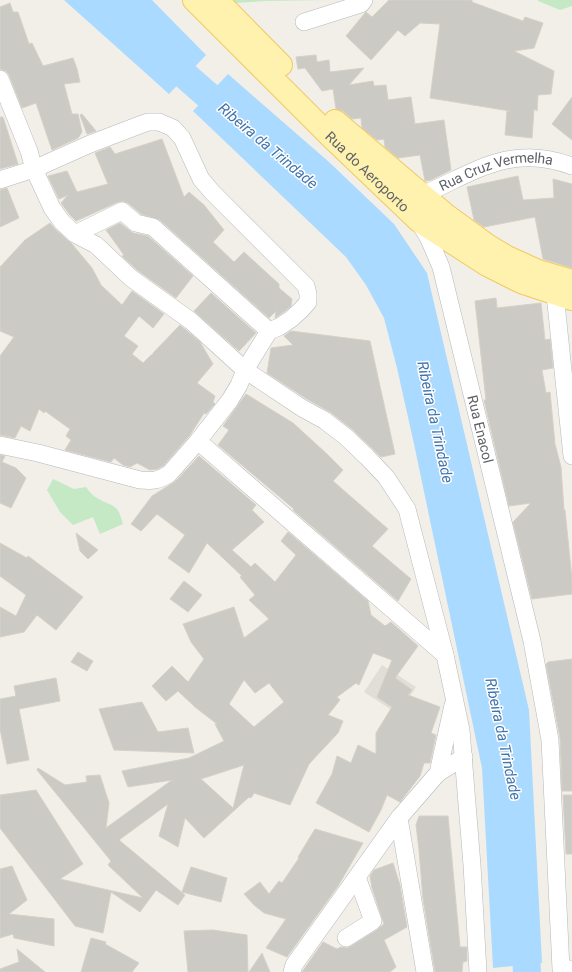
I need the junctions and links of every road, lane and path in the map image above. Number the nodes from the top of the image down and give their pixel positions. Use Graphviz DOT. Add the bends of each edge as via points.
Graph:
graph roads {
  1 [pos="194,0"];
  2 [pos="217,0"];
  3 [pos="364,0"];
  4 [pos="304,22"];
  5 [pos="0,79"];
  6 [pos="572,166"];
  7 [pos="34,169"];
  8 [pos="0,180"];
  9 [pos="422,195"];
  10 [pos="419,221"];
  11 [pos="75,234"];
  12 [pos="572,281"];
  13 [pos="564,297"];
  14 [pos="269,331"];
  15 [pos="245,370"];
  16 [pos="198,441"];
  17 [pos="0,445"];
  18 [pos="572,456"];
  19 [pos="445,655"];
  20 [pos="455,698"];
  21 [pos="464,757"];
  22 [pos="438,773"];
  23 [pos="399,818"];
  24 [pos="358,877"];
  25 [pos="346,938"];
  26 [pos="572,969"];
  27 [pos="292,972"];
  28 [pos="426,972"];
  29 [pos="478,972"];
  1 -- 10 [label="main road, Rua do Aeroporto"];
  2 -- 9 [label="main road, Rua do Aeroporto" via="337,123"];
  3 -- 4 [label="street" via="361,4"];
  5 -- 7 [label="street"];
  6 -- 9 [label="street, Rua Cruz Vermelha" via="533,158 504,160 482,167"];
  7 -- 8 [label="street"];
  7 -- 11 [label="street" via="52,208"];
  7 -- 14 [label="street" via="148,122 159,122 173,128 182,138 201,179 306,286 308,302 279,327"];
  9 -- 12 [label="main road, Rua do Aeroporto" via="463,228 507,257 538,272"];
  10 -- 13 [label="main road, Rua do Aeroporto" via="486,265 521,282"];
  10 -- 26 [label="street, Rua Enacol" via="443,272 532,641 550,740 561,969"];
  11 -- 14 [label="street" via="122,211 136,223 152,227"];
  11 -- 15 [label="street" via="96,245 131,278 191,321"];
  13 -- 18 [label="street"];
  14 -- 15 [label="street"];
  15 -- 16 [label="street" via="230,400"];
  15 -- 19 [label="street" via="324,420 346,437 386,477 407,509"];
  16 -- 17 [label="street" via="169,474 160,480 152,481"];
  16 -- 19 [label="street"];
  19 -- 20 [label="street"];
  20 -- 21 [label="street"];
  20 -- 22 [label="street"];
  21 -- 22 [label="street"];
  21 -- 29 [label="street"];
  22 -- 23 [label="street"];
  23 -- 24 [label="street"];
  23 -- 28 [label="street"];
  24 -- 25 [label="street" via="373,921"];
  24 -- 27 [label="street" via="294,965"];
}
